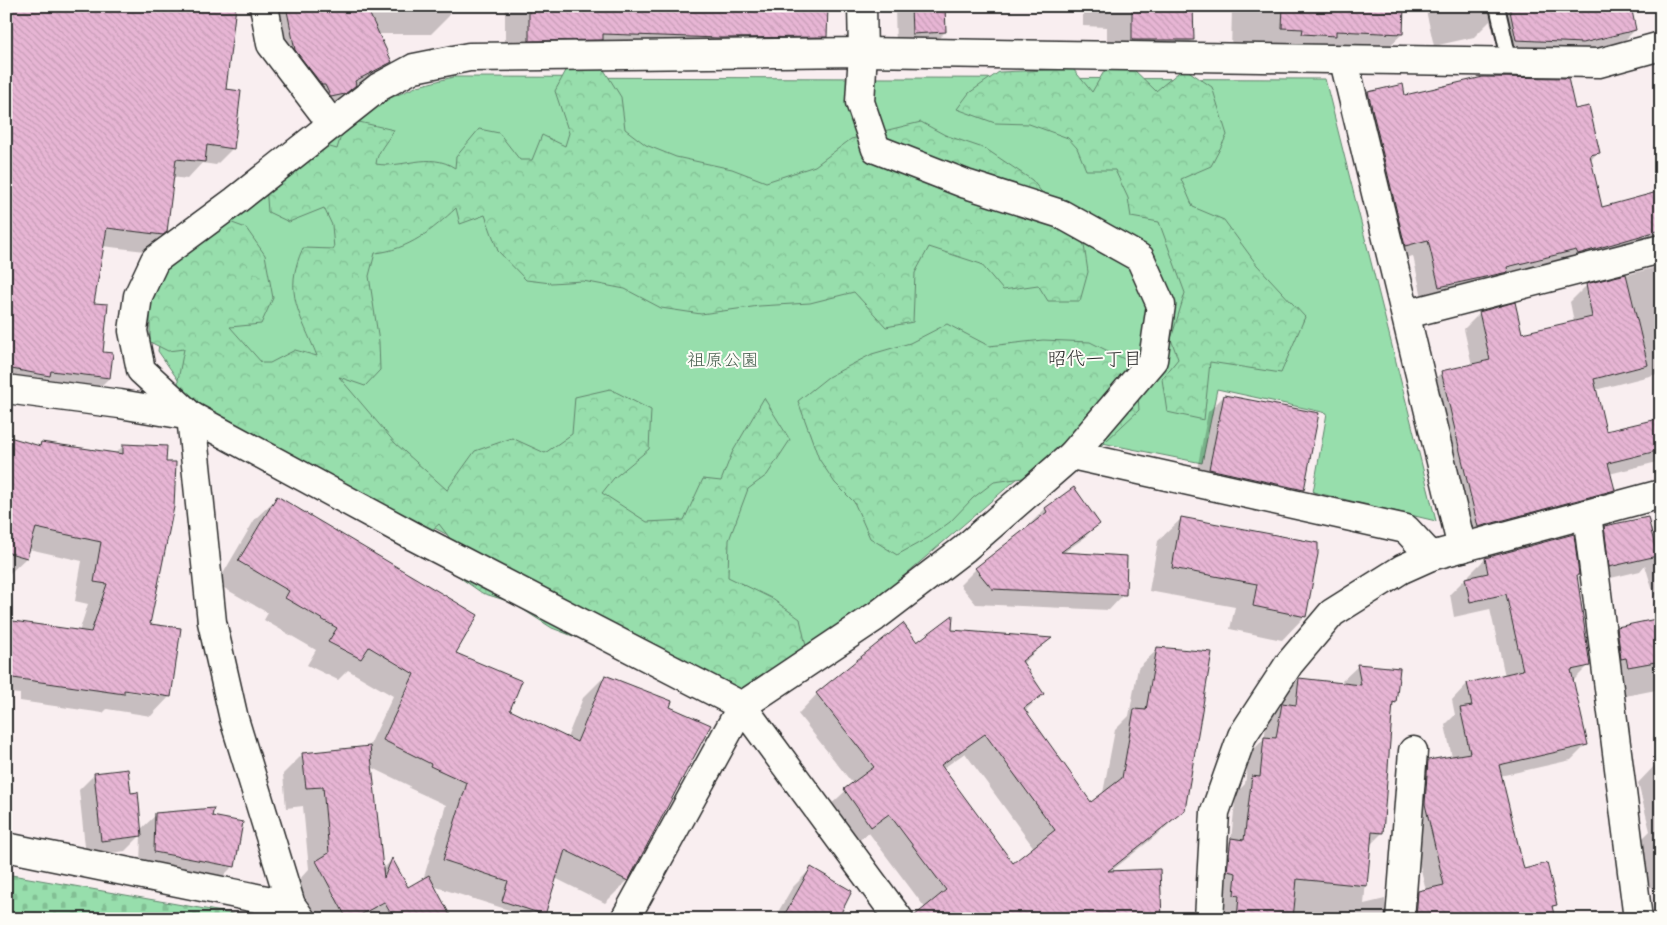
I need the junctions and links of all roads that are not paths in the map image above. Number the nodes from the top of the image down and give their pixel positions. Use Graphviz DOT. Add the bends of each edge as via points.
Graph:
graph roads {
  1 [pos="264,6"];
  2 [pos="862,6"];
  3 [pos="1498,6"];
  4 [pos="1661,46"];
  5 [pos="863,52"];
  6 [pos="1344,61"];
  7 [pos="1510,63"];
  8 [pos="332,124"];
  9 [pos="1661,248"];
  10 [pos="1407,314"];
  11 [pos="6,389"];
  12 [pos="191,416"];
  13 [pos="1072,455"];
  14 [pos="1661,494"];
  15 [pos="1587,514"];
  16 [pos="1462,548"];
  17 [pos="1431,556"];
  18 [pos="742,706"];
  19 [pos="1413,751"];
  20 [pos="6,847"];
  21 [pos="296,912"];
  22 [pos="624,919"];
  23 [pos="899,919"];
  24 [pos="1209,919"];
  25 [pos="1400,919"];
  26 [pos="1638,919"];
  1 -- 8 [label="street" via="271,44"];
  2 -- 5 [label="street"];
  3 -- 7 [label="lane"];
  4 -- 7 [label="street" via="1599,63"];
  5 -- 6 [label="street"];
  5 -- 8 [label="street" via="469,57 414,68 379,87"];
  5 -- 13 [label="street" via="860,102 876,149 966,184 1061,214 1140,258 1161,305 1153,360"];
  6 -- 7 [label="street"];
  6 -- 10 [label="street"];
  8 -- 12 [label="street" via="155,260 138,296 133,331 141,370"];
  9 -- 10 [label="street"];
  10 -- 16 [label="street"];
  11 -- 12 [label="street"];
  12 -- 18 [label="street" via="411,536"];
  12 -- 21 [label="street" via="212,622 234,720"];
  13 -- 17 [label="street" via="1406,529"];
  13 -- 18 [label="street" via="964,549 875,617"];
  14 -- 15 [label="street"];
  15 -- 16 [label="street"];
  15 -- 26 [label="street"];
  16 -- 17 [label="street"];
  17 -- 24 [label="street" via="1402,568 1332,613 1289,664 1242,736 1215,812"];
  18 -- 22 [label="street"];
  18 -- 23 [label="street"];
  19 -- 25 [label="street"];
  20 -- 21 [label="street"];
}
